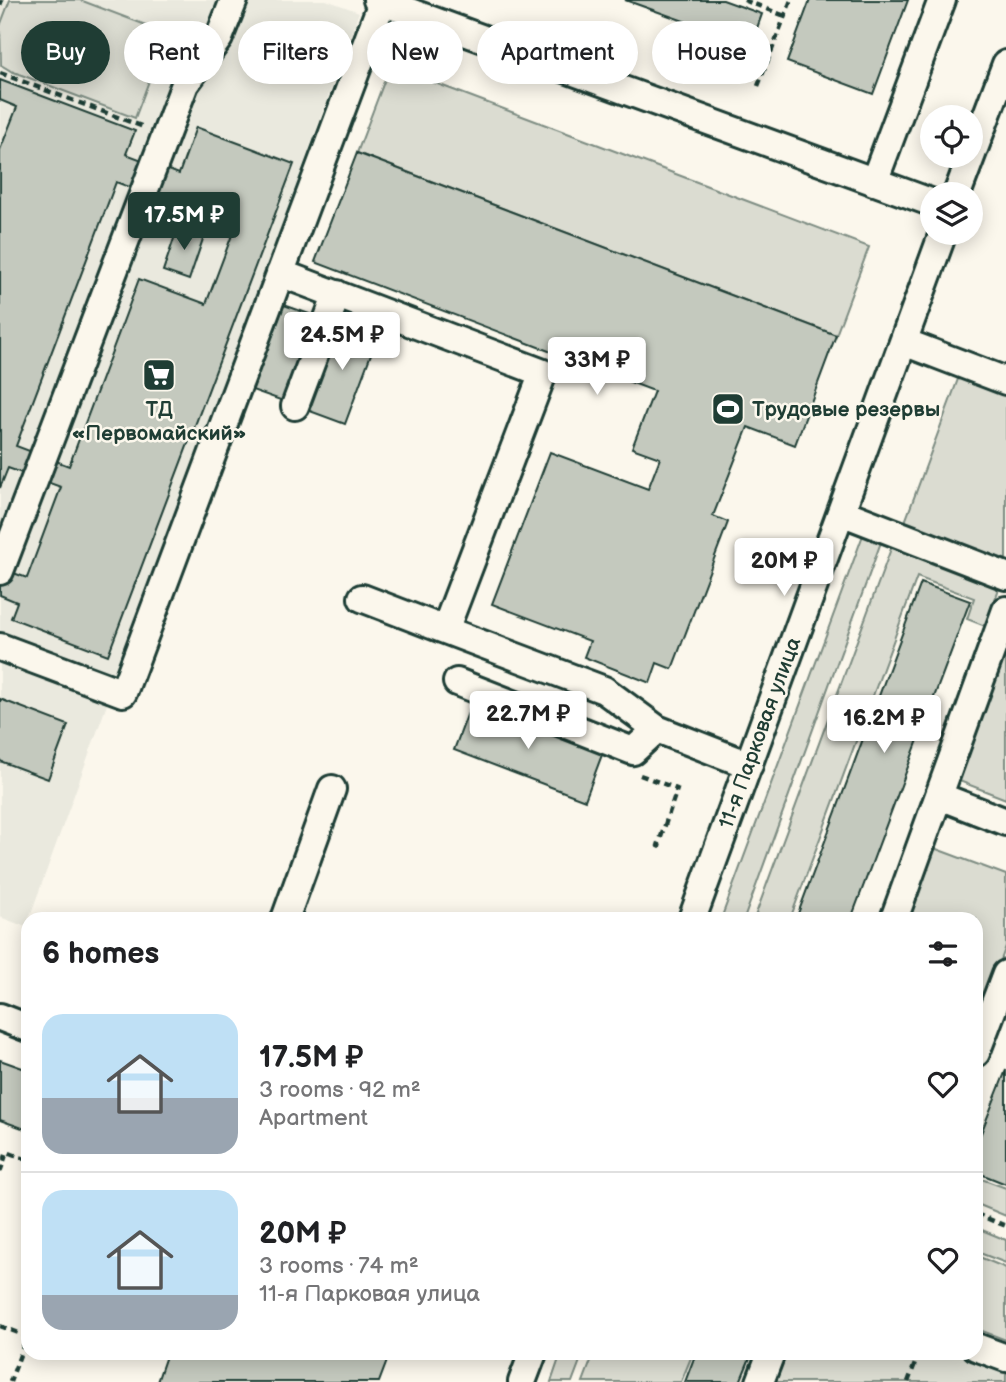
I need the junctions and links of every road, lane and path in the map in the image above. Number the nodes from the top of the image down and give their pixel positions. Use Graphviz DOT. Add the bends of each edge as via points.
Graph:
graph roads {
  1 [pos="234,0"];
  2 [pos="746,0"];
  3 [pos="791,0"];
  4 [pos="942,0"];
  5 [pos="379,1"];
  6 [pos="785,16"];
  7 [pos="1006,64"];
  8 [pos="0,73"];
  9 [pos="758,86"];
  10 [pos="999,105"];
  11 [pos="151,130"];
  12 [pos="874,182"];
  13 [pos="963,182"];
  14 [pos="920,198"];
  15 [pos="939,245"];
  16 [pos="280,273"];
  17 [pos="337,294"];
  18 [pos="904,342"];
  19 [pos="1006,381"];
  20 [pos="295,406"];
  21 [pos="841,512"];
  22 [pos="0,571"];
  23 [pos="1006,576"];
  24 [pos="362,598"];
  25 [pos="1006,610"];
  26 [pos="445,629"];
  27 [pos="0,647"];
  28 [pos="457,682"];
  29 [pos="657,730"];
  30 [pos="633,751"];
  31 [pos="748,765"];
  32 [pos="332,789"];
  33 [pos="939,796"];
  34 [pos="1006,822"];
  35 [pos="665,848"];
  36 [pos="288,912"];
  37 [pos="695,912"];
  38 [pos="897,912"];
  39 [pos="1006,974"];
  40 [pos="0,1017"];
  41 [pos="21,1025"];
  42 [pos="983,1035"];
  43 [pos="21,1157"];
  44 [pos="0,1172"];
  45 [pos="983,1217"];
  46 [pos="1006,1226"];
  47 [pos="0,1326"];
  48 [pos="21,1334"];
  49 [pos="983,1350"];
  50 [pos="21,1352"];
  51 [pos="1006,1358"];
  52 [pos="530,1360"];
  53 [pos="768,1360"];
  54 [pos="916,1360"];
  55 [pos="10,1382"];
  56 [pos="522,1382"];
  57 [pos="760,1382"];
  58 [pos="908,1382"];
  1 -- 22 [label="street" via="219,38 185,83"];
  2 -- 6 [label="path"];
  3 -- 6 [label="path"];
  4 -- 12 [label="street"];
  5 -- 12 [label="street"];
  5 -- 16 [label="street"];
  6 -- 9 [label="path"];
  7 -- 10 [label="street"];
  8 -- 11 [label="path"];
  10 -- 13 [label="street"];
  12 -- 14 [label="street"];
  15 -- 18 [label="street, 11-я Парковая улица"];
  16 -- 17 [label="street"];
  16 -- 27 [label="street" via="123,693"];
  17 -- 20 [label="street"];
  17 -- 26 [label="street" via="543,373"];
  18 -- 19 [label="street"];
  18 -- 21 [label="street, 11-я Парковая улица"];
  21 -- 23 [label="street"];
  21 -- 31 [label="street, 11-я Парковая улица"];
  24 -- 26 [label="street"];
  25 -- 33 [label="street"];
  26 -- 29 [label="street" via="604,690"];
  28 -- 30 [label="street"];
  29 -- 30 [label="street"];
  29 -- 31 [label="street"];
  30 -- 35 [label="path" via="626,769 677,789 658,846"];
  31 -- 37 [label="street, 11-я Парковая улица"];
  32 -- 36 [label="street"];
  33 -- 34 [label="street"];
  33 -- 38 [label="street"];
  39 -- 42 [label="street"];
  40 -- 41 [label="street"];
  43 -- 44 [label="path" via="8,1152"];
  45 -- 46 [label="path"];
  47 -- 48 [label="path"];
  49 -- 51 [label="street"];
  50 -- 55 [label="path"];
  52 -- 56 [label="street"];
  53 -- 57 [label="street"];
  54 -- 58 [label="path"];
}
